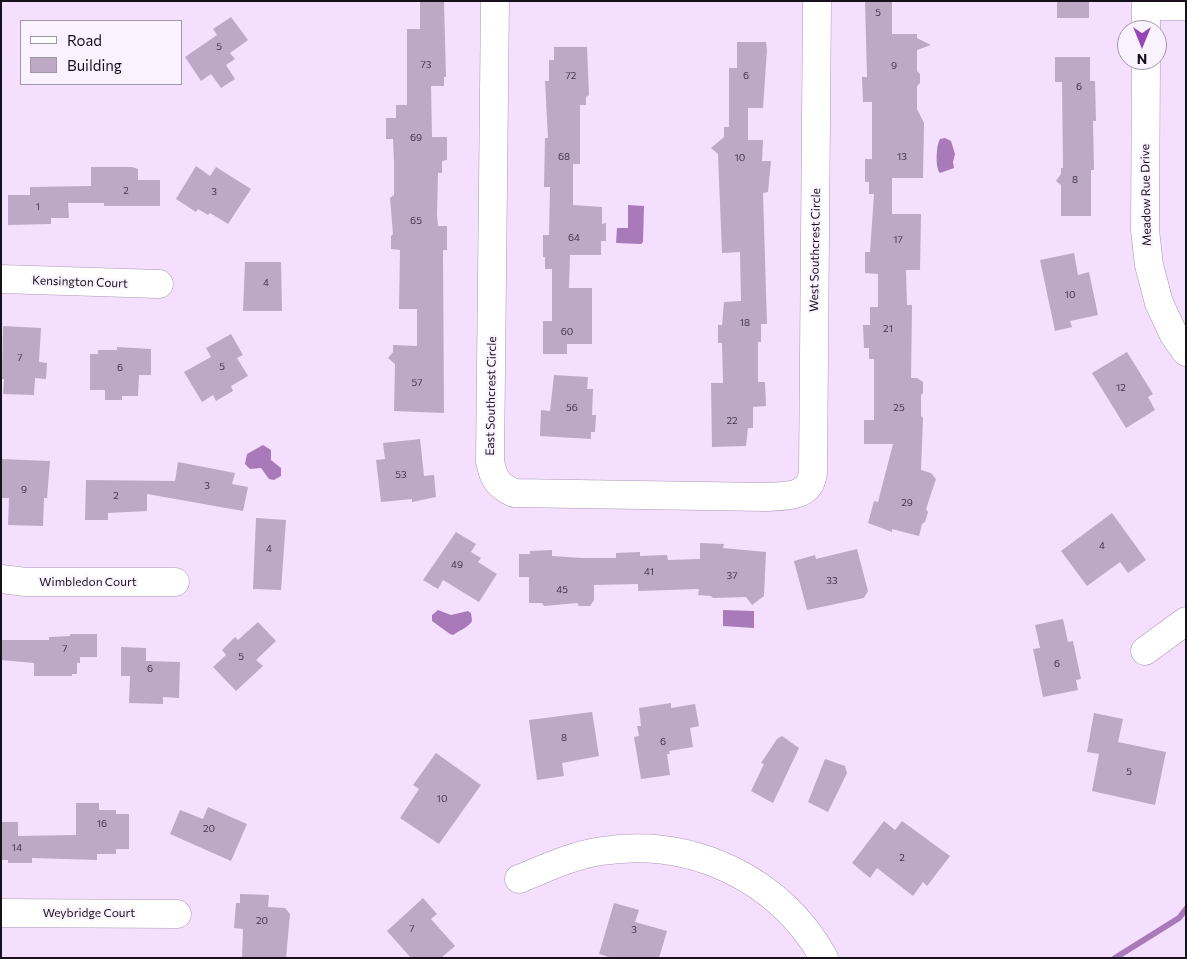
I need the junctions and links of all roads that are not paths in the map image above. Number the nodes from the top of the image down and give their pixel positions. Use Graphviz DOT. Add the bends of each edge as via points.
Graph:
graph roads {
  1 [pos="495,1"];
  2 [pos="817,1"];
  3 [pos="1186,6"];
  4 [pos="1146,12"];
  5 [pos="1146,70"];
  6 [pos="1,279"];
  7 [pos="159,284"];
  8 [pos="1186,352"];
  9 [pos="800,494"];
  10 [pos="1,579"];
  11 [pos="175,582"];
  12 [pos="1186,621"];
  13 [pos="1145,651"];
  14 [pos="519,878"];
  15 [pos="1,913"];
  16 [pos="177,914"];
  17 [pos="824,958"];
  1 -- 9 [label="street, East Southcrest Circle" via="490,461 494,478 499,485 514,493 765,497"];
  2 -- 9 [label="street, West Southcrest Circle" via="813,473 809,486"];
  3 -- 4 [label="street"];
  5 -- 8 [label="street, Meadow Rue Drive" via="1145,230 1149,265 1159,303"];
  6 -- 7 [label="street, Kensington Court"];
  10 -- 11 [label="street, Wimbledon Court" via="26,582"];
  12 -- 13 [label="street"];
  14 -- 17 [label="street" via="572,858 602,851 640,848 678,851 711,860 740,873 770,893 795,916 816,942"];
  15 -- 16 [label="street, Weybridge Court"];
}
